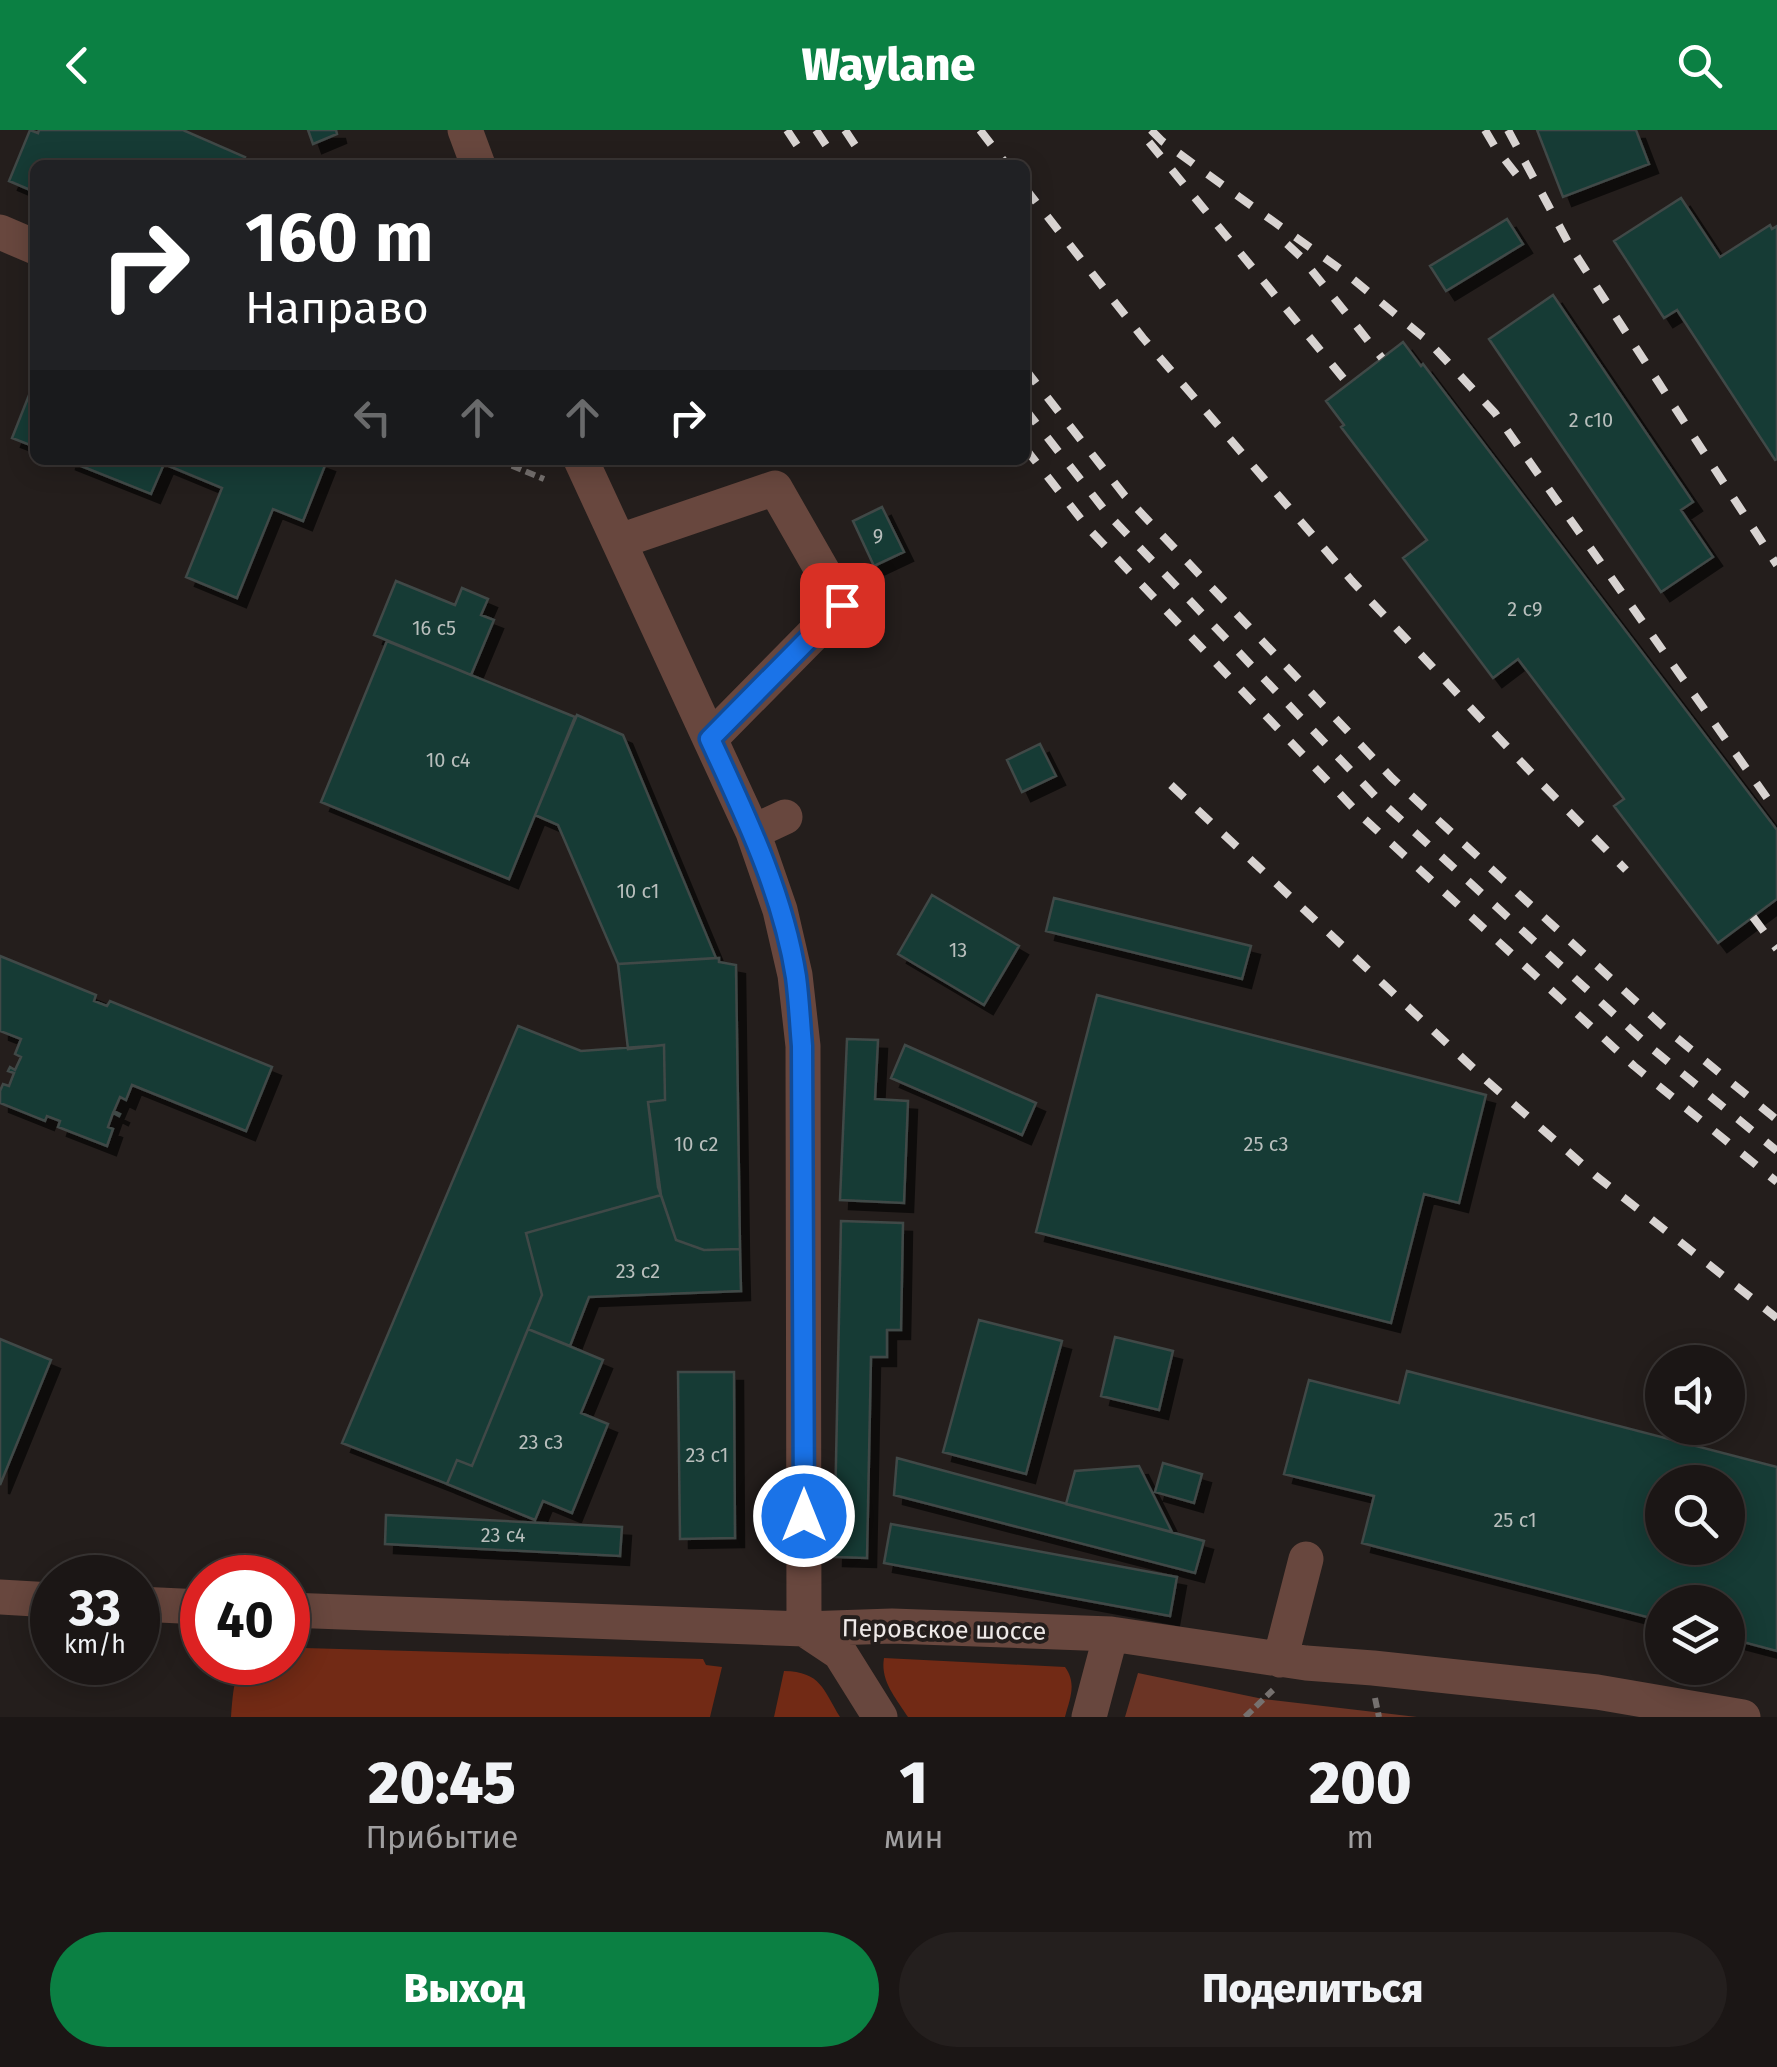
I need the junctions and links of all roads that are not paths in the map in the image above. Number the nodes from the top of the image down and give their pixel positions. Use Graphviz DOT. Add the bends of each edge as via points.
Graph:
graph roads {
  1 [pos="465,130"];
  2 [pos="476,160"];
  3 [pos="0,232"];
  4 [pos="30,245"];
  5 [pos="567,467"];
  6 [pos="620,541"];
  7 [pos="710,739"];
  8 [pos="785,817"];
  9 [pos="752,832"];
  10 [pos="1306,1560"];
  11 [pos="0,1596"];
  12 [pos="30,1598"];
  13 [pos="310,1611"];
  14 [pos="804,1630"];
  15 [pos="1110,1634"];
  16 [pos="1279,1672"];
  17 [pos="1599,1705"];
  18 [pos="880,1717"];
  19 [pos="1089,1717"];
  20 [pos="1743,1717"];
  1 -- 2 [label="street"];
  3 -- 4 [label="street"];
  5 -- 6 [label="street"];
  6 -- 7 [label="street"];
  6 -- 7 [label="street" via="775,488 842,605"];
  7 -- 9 [label="street"];
  8 -- 9 [label="street"];
  9 -- 14 [label="street" via="792,959 802,1046"];
  10 -- 16 [label="street"];
  11 -- 12 [label="street"];
  13 -- 14 [label="street, Перовское шоссе"];
  14 -- 15 [label="street, Перовское шоссе" via="892,1626"];
  14 -- 18 [label="street" via="840,1653"];
  15 -- 16 [label="street, Перовское шоссе"];
  15 -- 19 [label="street"];
  16 -- 17 [label="street, Перовское шоссе"];
  17 -- 20 [label="street, Перовское шоссе"];
}
